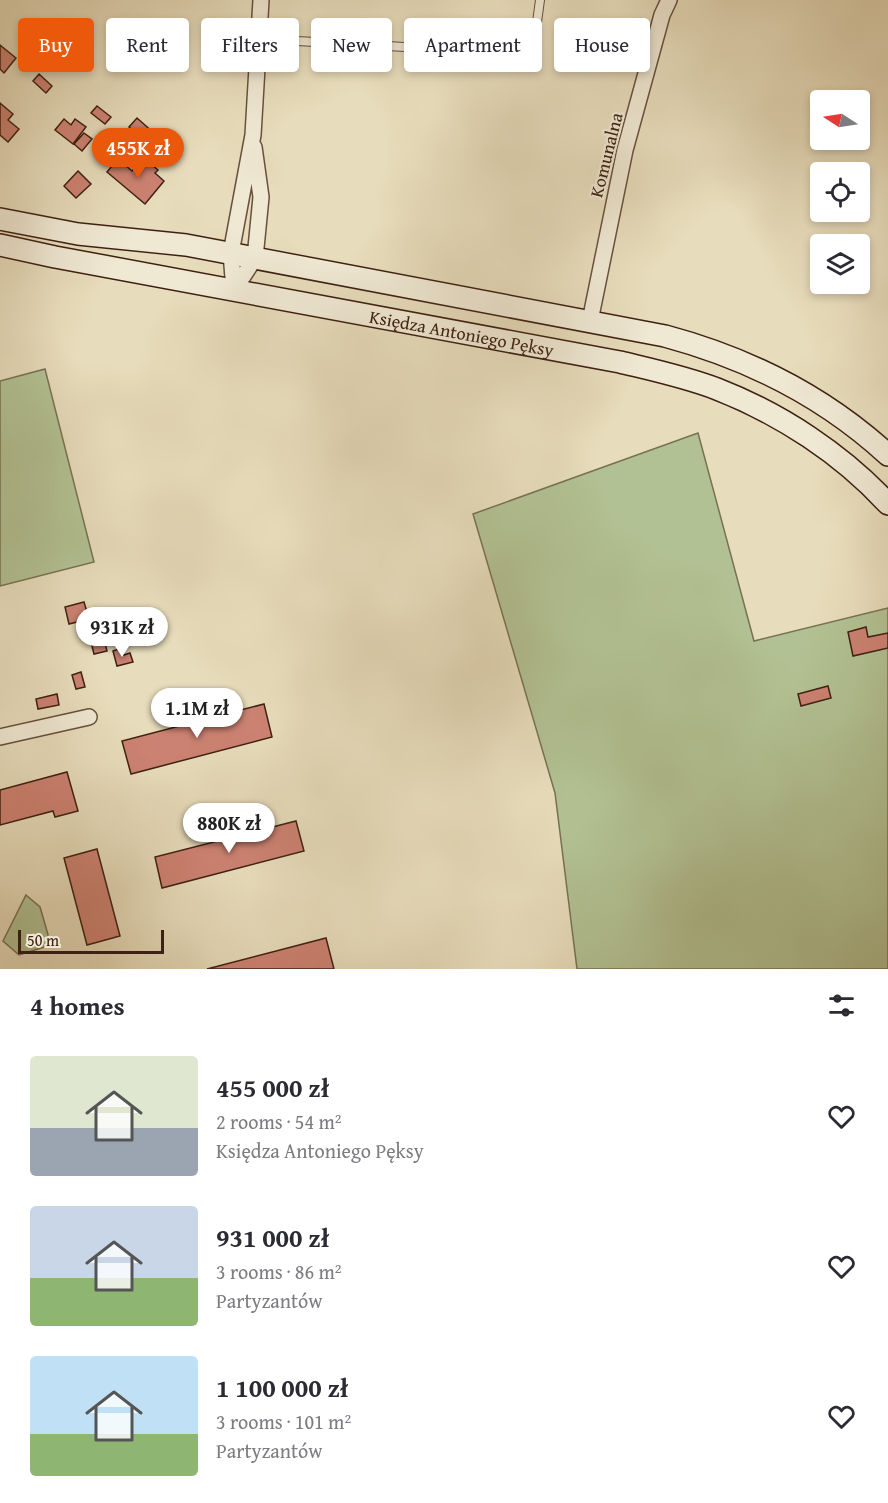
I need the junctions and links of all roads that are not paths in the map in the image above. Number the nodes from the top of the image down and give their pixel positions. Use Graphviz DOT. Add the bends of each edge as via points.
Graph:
graph roads {
  1 [pos="261,0"];
  2 [pos="540,0"];
  3 [pos="669,0"];
  4 [pos="260,18"];
  5 [pos="299,41"];
  6 [pos="257,72"];
  7 [pos="253,135"];
  8 [pos="0,219"];
  9 [pos="0,245"];
  10 [pos="231,253"];
  11 [pos="255,258"];
  12 [pos="234,290"];
  13 [pos="590,321"];
  14 [pos="888,455"];
  15 [pos="888,504"];
  16 [pos="89,717"];
  17 [pos="0,737"];
  1 -- 4 [label="street"];
  2 -- 5 [label="lane" via="535,37 423,48"];
  3 -- 13 [label="street, Komunalna" via="631,127"];
  6 -- 7 [label="street"];
  7 -- 10 [label="street"];
  7 -- 11 [label="street" via="261,197"];
  8 -- 10 [label="main road, Księdza Antoniego Pęksy" via="78,234"];
  9 -- 12 [label="main road, Księdza Antoniego Pęksy"];
  10 -- 11 [label="main road, Księdza Antoniego Pęksy"];
  10 -- 12 [label="street"];
  11 -- 12 [label="street"];
  11 -- 13 [label="main road, Księdza Antoniego Pęksy"];
  12 -- 15 [label="main road, Księdza Antoniego Pęksy" via="677,375 756,406 808,437"];
  13 -- 14 [label="main road, Księdza Antoniego Pęksy" via="689,342 773,376 820,403"];
  16 -- 17 [label="street"];
}
